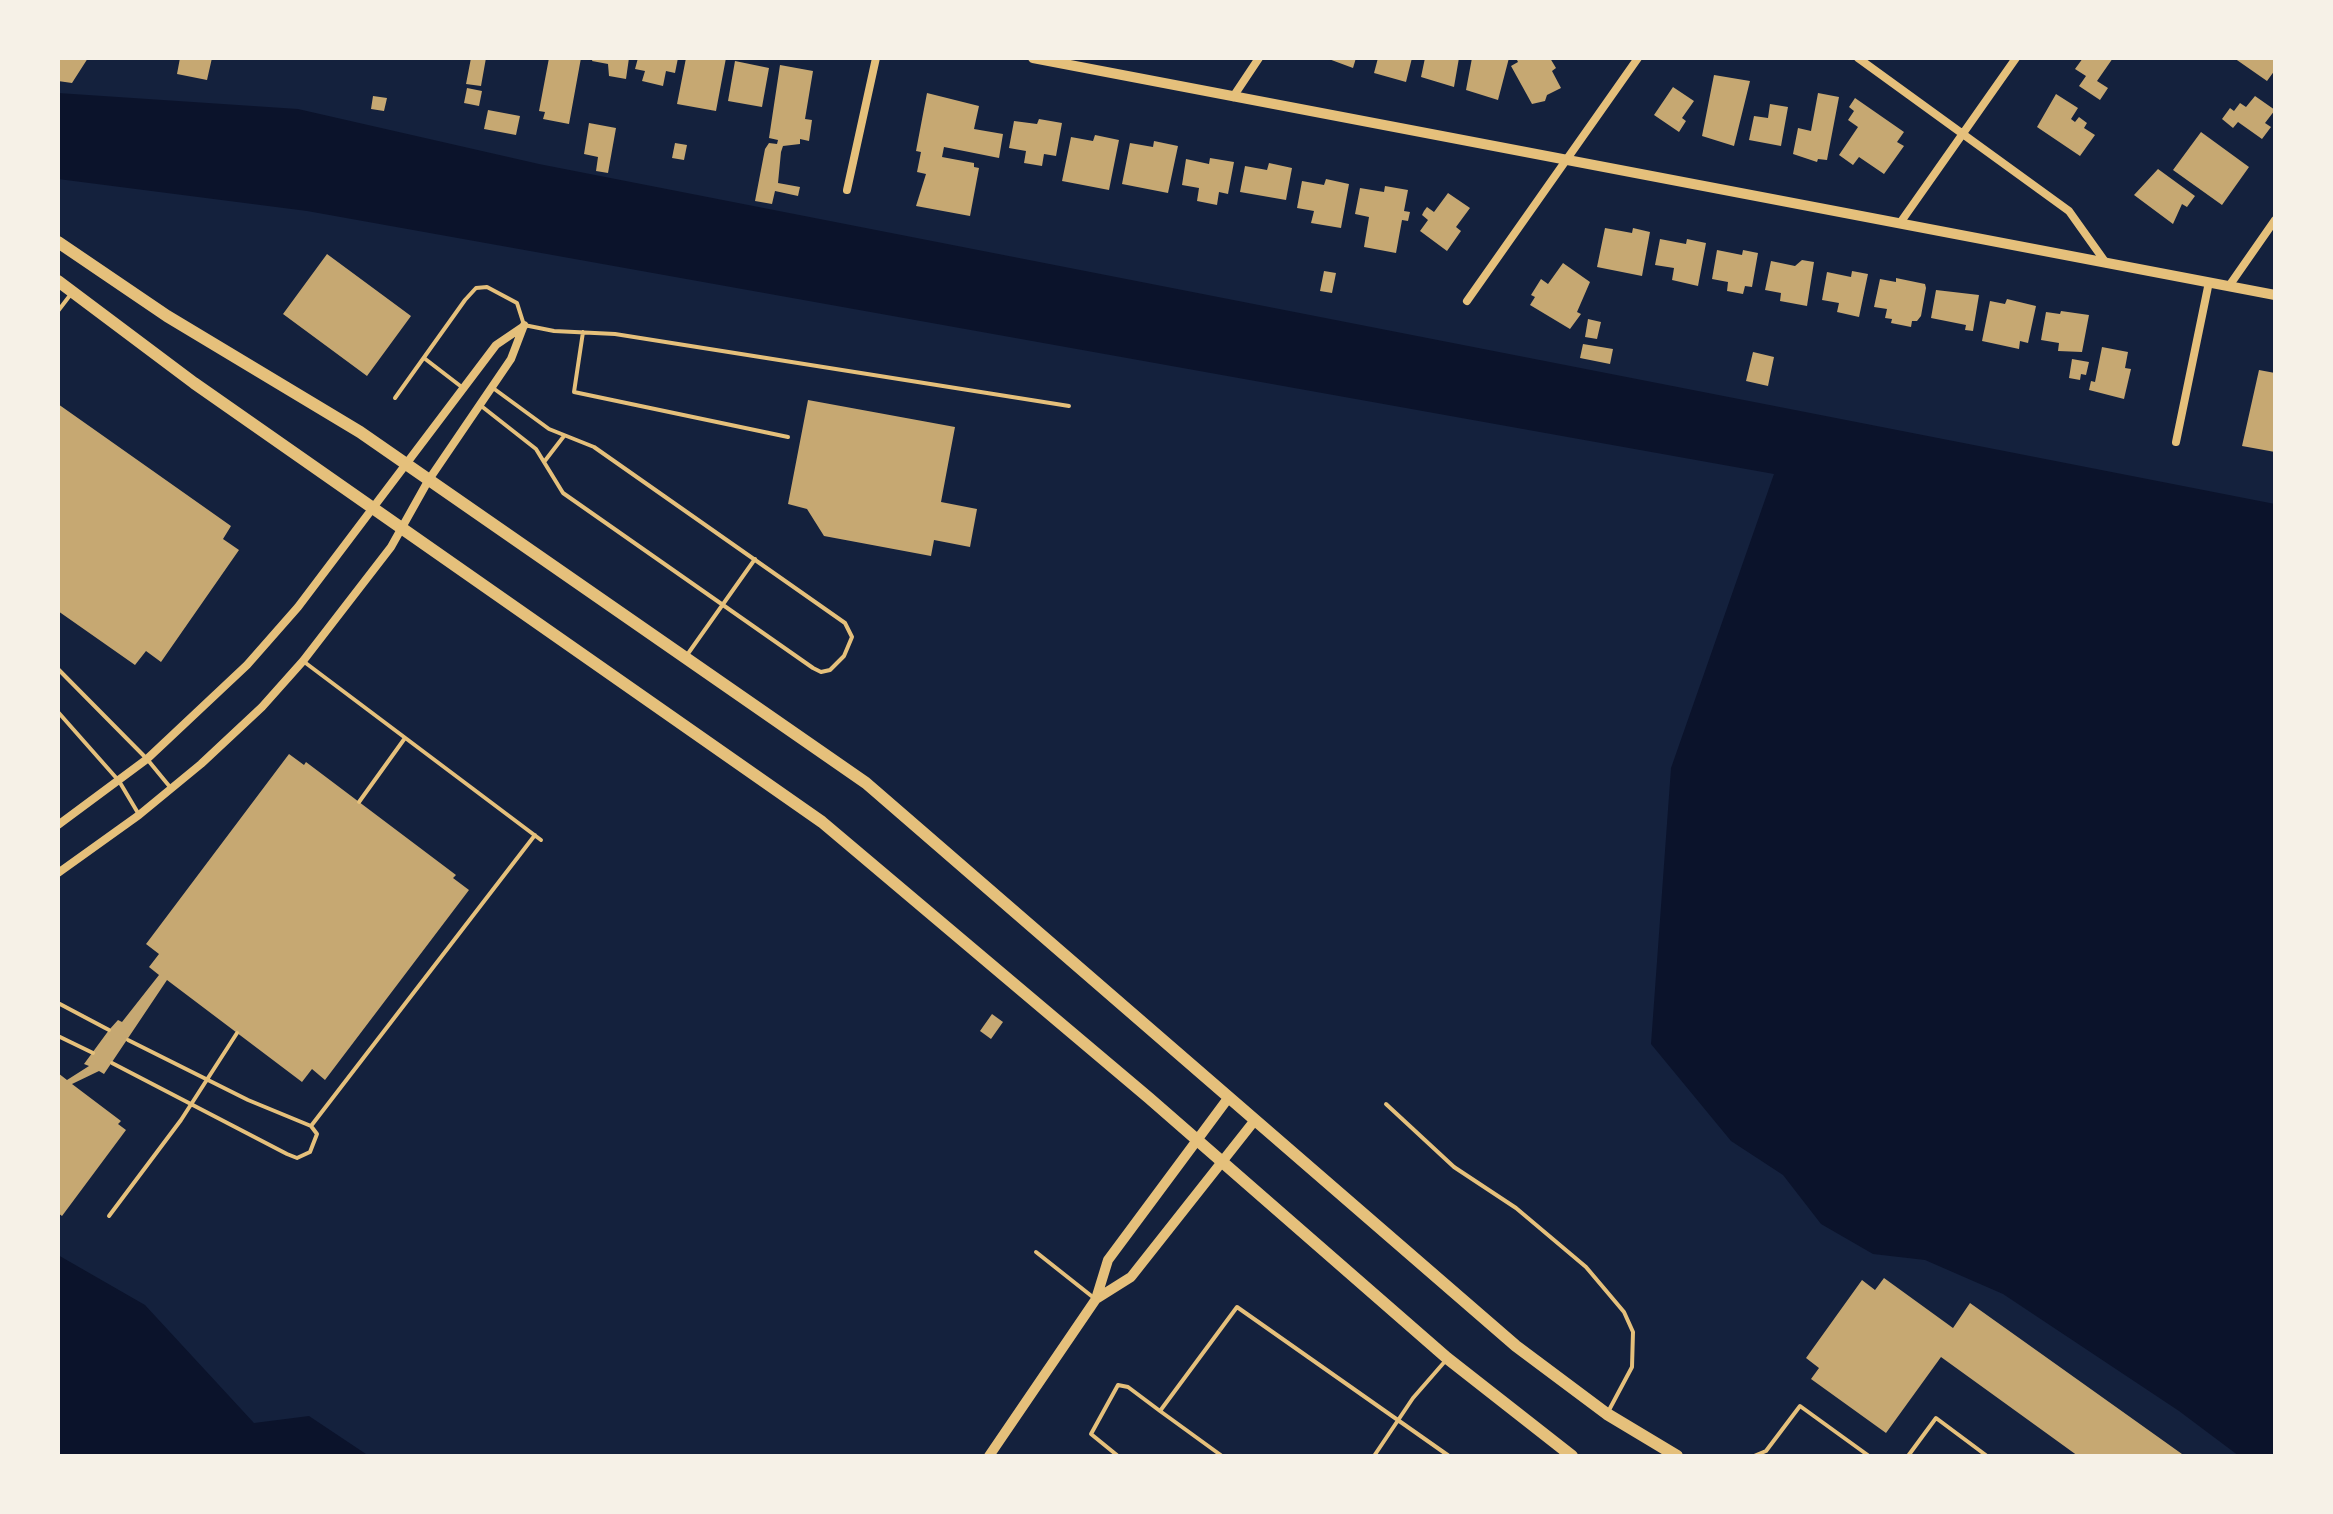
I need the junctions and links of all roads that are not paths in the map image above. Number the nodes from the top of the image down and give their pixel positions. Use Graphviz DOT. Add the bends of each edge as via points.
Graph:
graph roads {
  1 [pos="876,58"];
  2 [pos="1033,58"];
  3 [pos="1259,58"];
  4 [pos="1638,58"];
  5 [pos="1858,58"];
  6 [pos="2016,58"];
  7 [pos="1233,97"];
  8 [pos="1963,134"];
  9 [pos="1565,160"];
  10 [pos="847,190"];
  11 [pos="2275,220"];
  12 [pos="1900,223"];
  13 [pos="58,242"];
  14 [pos="2106,263"];
  15 [pos="58,281"];
  16 [pos="2209,282"];
  17 [pos="2229,286"];
  18 [pos="72,292"];
  19 [pos="2275,295"];
  20 [pos="1467,301"];
  21 [pos="58,311"];
  22 [pos="524,325"];
  23 [pos="583,332"];
  24 [pos="423,358"];
  25 [pos="463,388"];
  26 [pos="493,388"];
  27 [pos="395,398"];
  28 [pos="480,405"];
  29 [pos="1069,406"];
  30 [pos="564,436"];
  31 [pos="788,437"];
  32 [pos="2176,442"];
  33 [pos="544,462"];
  34 [pos="407,466"];
  35 [pos="428,481"];
  36 [pos="372,508"];
  37 [pos="401,529"];
  38 [pos="755,559"];
  39 [pos="724,605"];
  40 [pos="686,657"];
  41 [pos="303,661"];
  42 [pos="58,669"];
  43 [pos="58,712"];
  44 [pos="405,738"];
  45 [pos="147,759"];
  46 [pos="119,781"];
  47 [pos="172,789"];
  48 [pos="359,802"];
  49 [pos="139,815"];
  50 [pos="58,825"];
  51 [pos="535,835"];
  52 [pos="541,840"];
  53 [pos="58,873"];
  54 [pos="58,1003"];
  55 [pos="109,1030"];
  56 [pos="237,1033"];
  57 [pos="58,1036"];
  58 [pos="128,1040"];
  59 [pos="93,1053"];
  60 [pos="112,1063"];
  61 [pos="207,1079"];
  62 [pos="1229,1097"];
  63 [pos="192,1103"];
  64 [pos="1386,1104"];
  65 [pos="1255,1120"];
  66 [pos="311,1126"];
  67 [pos="1197,1139"];
  68 [pos="1221,1161"];
  69 [pos="109,1216"];
  70 [pos="1036,1252"];
  71 [pos="1096,1299"];
  72 [pos="1447,1358"];
  73 [pos="1160,1411"];
  74 [pos="1607,1414"];
  75 [pos="1397,1420"];
  76 [pos="994,1454"];
  77 [pos="1118,1456"];
  78 [pos="1222,1456"];
  79 [pos="1374,1456"];
  80 [pos="1449,1456"];
  81 [pos="1572,1456"];
  82 [pos="1677,1456"];
  83 [pos="1754,1456"];
  84 [pos="1869,1456"];
  85 [pos="1908,1456"];
  86 [pos="1987,1456"];
  1 -- 10 [label="street"];
  2 -- 7 [label="street"];
  3 -- 7 [label="street"];
  4 -- 9 [label="street"];
  5 -- 8 [label="street"];
  6 -- 8 [label="street"];
  7 -- 9 [label="street"];
  8 -- 12 [label="street"];
  8 -- 14 [label="street" via="2069,211"];
  9 -- 12 [label="street"];
  9 -- 20 [label="street"];
  11 -- 17 [label="street"];
  12 -- 14 [label="street"];
  13 -- 34 [label="main road"];
  14 -- 16 [label="street"];
  15 -- 18 [label="main road"];
  16 -- 17 [label="street"];
  16 -- 32 [label="street"];
  17 -- 19 [label="street"];
  18 -- 21 [label="lane"];
  18 -- 36 [label="main road"];
  22 -- 23 [label="lane"];
  22 -- 24 [label="lane" via="517,303 499,291 476,288"];
  22 -- 25 [label="street" via="496,345"];
  22 -- 26 [label="street"];
  23 -- 29 [label="lane"];
  23 -- 31 [label="lane" via="574,392"];
  24 -- 25 [label="lane"];
  24 -- 27 [label="lane"];
  25 -- 34 [label="street"];
  26 -- 28 [label="street"];
  26 -- 30 [label="lane"];
  28 -- 33 [label="lane" via="524,438"];
  28 -- 35 [label="street"];
  30 -- 33 [label="lane"];
  30 -- 38 [label="lane" via="594,447"];
  33 -- 39 [label="lane" via="563,493"];
  34 -- 35 [label="main road"];
  34 -- 36 [label="street"];
  35 -- 37 [label="street"];
  35 -- 40 [label="main road"];
  36 -- 37 [label="main road"];
  36 -- 45 [label="street" via="272,637"];
  37 -- 41 [label="street"];
  37 -- 67 [label="main road" via="822,822"];
  38 -- 39 [label="lane"];
  38 -- 39 [label="lane" via="845,623 852,637 844,656 821,672"];
  39 -- 40 [label="lane"];
  40 -- 62 [label="main road" via="895,806"];
  41 -- 44 [label="lane"];
  41 -- 47 [label="street" via="262,707"];
  42 -- 45 [label="lane"];
  43 -- 46 [label="lane"];
  44 -- 48 [label="lane"];
  44 -- 51 [label="lane"];
  45 -- 46 [label="street"];
  45 -- 47 [label="lane"];
  46 -- 49 [label="lane"];
  46 -- 50 [label="street"];
  47 -- 49 [label="street"];
  49 -- 53 [label="street"];
  51 -- 52 [label="lane"];
  51 -- 66 [label="lane"];
  54 -- 55 [label="lane"];
  56 -- 61 [label="lane"];
  57 -- 59 [label="lane"];
  58 -- 61 [label="lane"];
  60 -- 63 [label="lane"];
  61 -- 63 [label="lane"];
  61 -- 66 [label="lane"];
  62 -- 65 [label="main road"];
  62 -- 67 [label="street"];
  63 -- 66 [label="lane" via="297,1158 310,1152 316,1140"];
  63 -- 69 [label="lane"];
  64 -- 74 [label="lane" via="1454,1167 1516,1208 1586,1267 1624,1312 1633,1332 1632,1367"];
  65 -- 68 [label="street"];
  65 -- 74 [label="main road" via="1516,1346"];
  67 -- 68 [label="main road"];
  67 -- 71 [label="street" via="1108,1260"];
  68 -- 71 [label="street" via="1131,1277"];
  68 -- 72 [label="main road"];
  70 -- 71 [label="lane"];
  71 -- 76 [label="street"];
  72 -- 75 [label="lane"];
  72 -- 81 [label="main road"];
  73 -- 75 [label="lane" via="1237,1307"];
  73 -- 77 [label="lane" via="1118,1385 1091,1434"];
  73 -- 78 [label="lane"];
  74 -- 82 [label="main road"];
  75 -- 79 [label="lane"];
  75 -- 80 [label="lane"];
  83 -- 84 [label="lane" via="1766,1451 1800,1406"];
  85 -- 86 [label="lane" via="1936,1418"];
}
